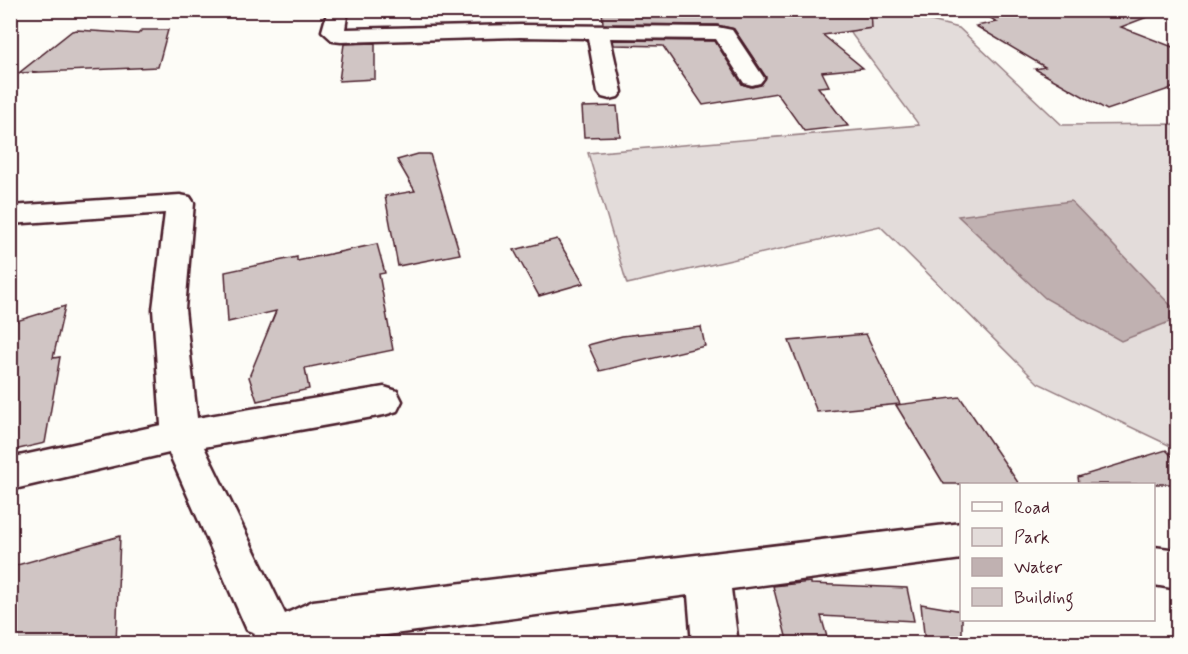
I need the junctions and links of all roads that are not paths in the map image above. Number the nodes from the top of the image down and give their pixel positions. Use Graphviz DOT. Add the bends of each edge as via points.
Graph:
graph roads {
  1 [pos="338,10"];
  2 [pos="598,32"];
  3 [pos="752,78"];
  4 [pos="610,92"];
  5 [pos="10,214"];
  6 [pos="384,401"];
  7 [pos="180,436"];
  8 [pos="10,474"];
  9 [pos="960,541"];
  10 [pos="1155,566"];
  11 [pos="1178,570"];
  12 [pos="708,573"];
  13 [pos="268,629"];
  14 [pos="312,633"];
  15 [pos="715,644"];
  1 -- 2 [label="street" via="333,32 341,36"];
  2 -- 3 [label="street" via="724,35"];
  2 -- 4 [label="street"];
  5 -- 7 [label="street" via="180,203 169,309"];
  6 -- 7 [label="street"];
  7 -- 8 [label="street"];
  7 -- 13 [label="street"];
  9 -- 12 [label="street"];
  10 -- 11 [label="street"];
  12 -- 14 [label="street"];
  12 -- 15 [label="street"];
  13 -- 14 [label="street"];
}
